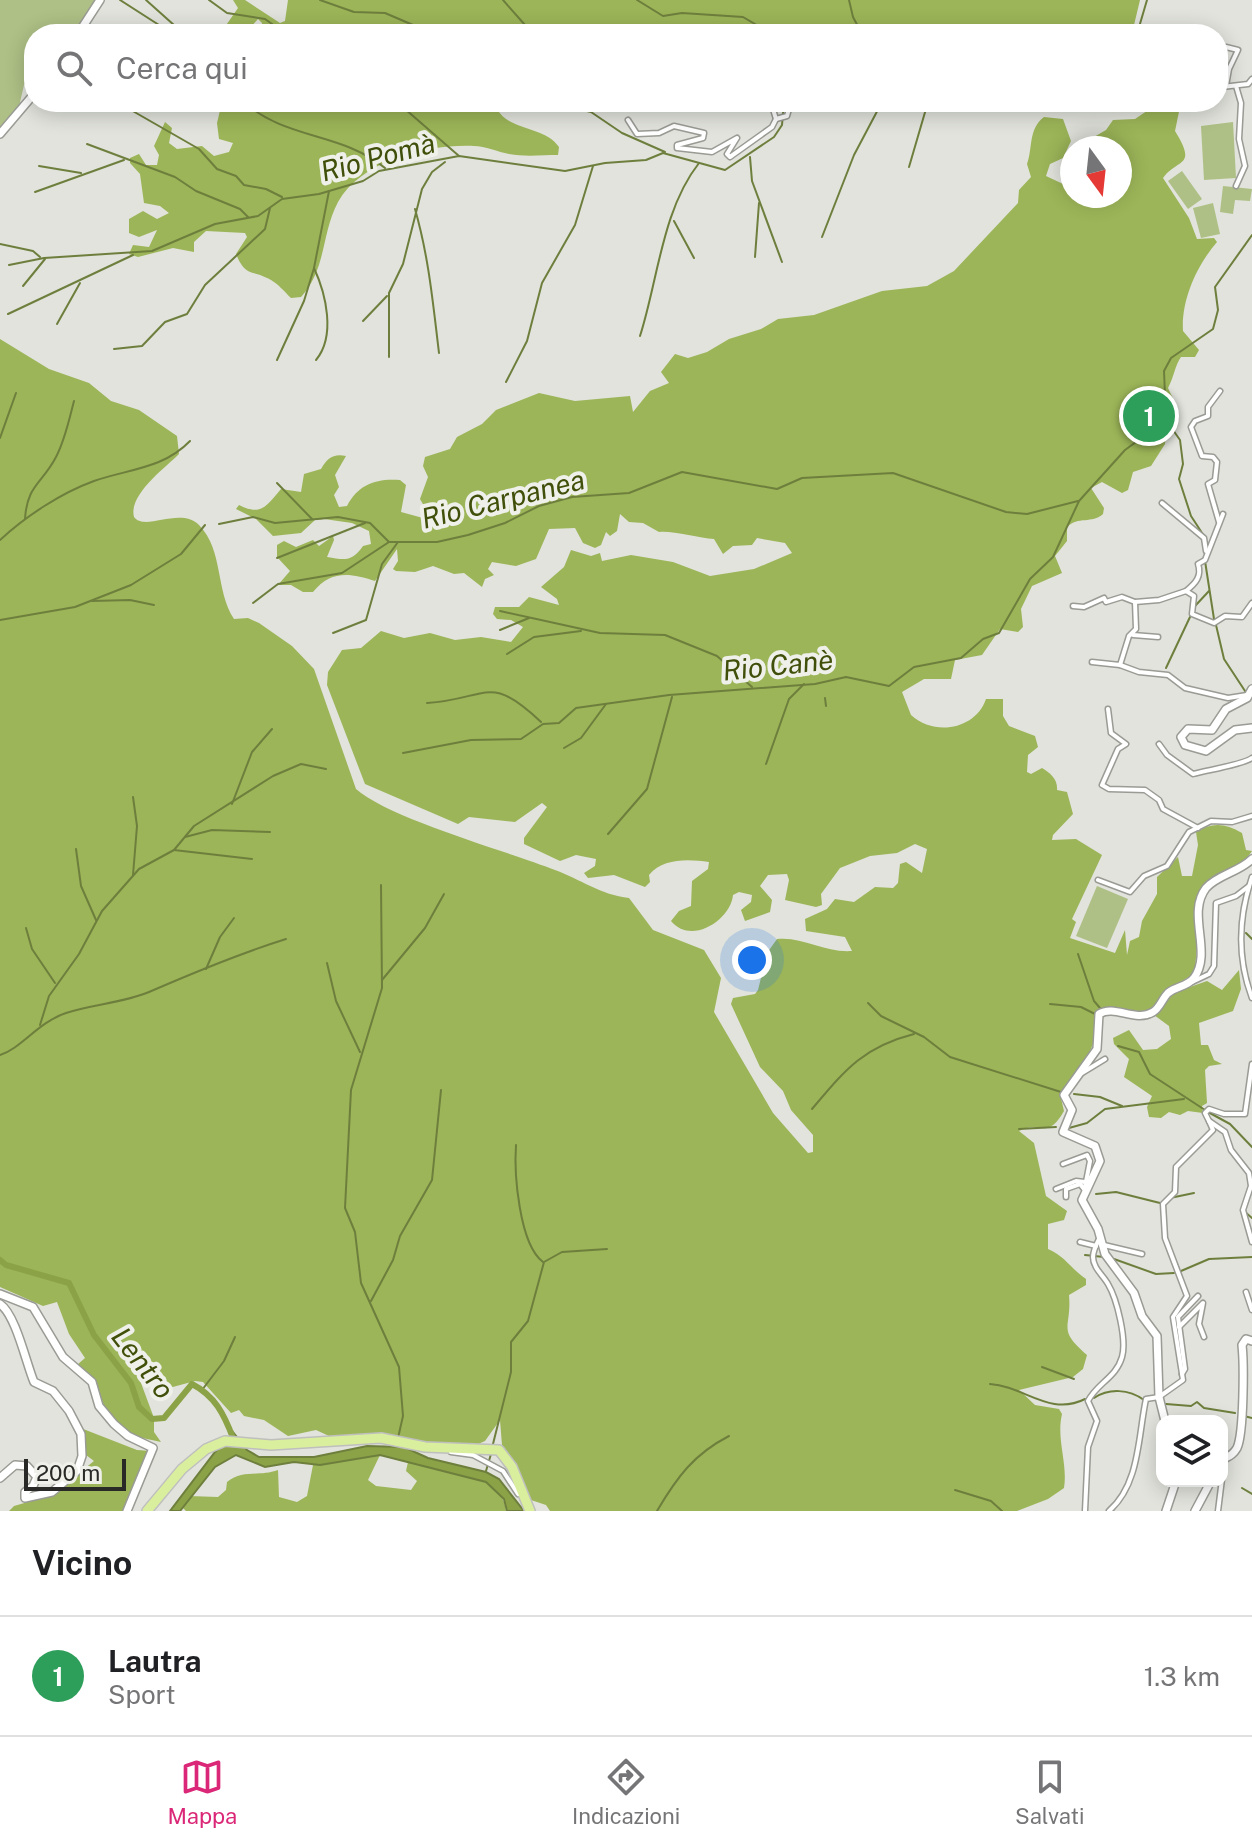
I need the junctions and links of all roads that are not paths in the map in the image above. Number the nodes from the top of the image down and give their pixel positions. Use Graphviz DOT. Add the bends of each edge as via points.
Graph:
graph roads {
  1 [pos="100,0"];
  2 [pos="84,24"];
  3 [pos="1228,48"];
  4 [pos="1228,75"];
  5 [pos="1252,79"];
  6 [pos="1228,86"];
  7 [pos="1236,86"];
  8 [pos="24,106"];
  9 [pos="776,112"];
  10 [pos="784,112"];
  11 [pos="780,118"];
  12 [pos="628,120"];
  13 [pos="0,134"];
  14 [pos="1236,186"];
  15 [pos="1220,391"];
  16 [pos="1162,503"];
  17 [pos="1223,514"];
  18 [pos="1219,522"];
  19 [pos="1207,551"];
  20 [pos="1186,591"];
  21 [pos="1135,602"];
  22 [pos="1252,603"];
  23 [pos="1073,606"];
  24 [pos="1133,635"];
  25 [pos="1158,637"];
  26 [pos="1092,662"];
  27 [pos="1120,665"];
  28 [pos="1251,692"];
  29 [pos="1108,709"];
  30 [pos="1252,728"];
  31 [pos="1159,744"];
  32 [pos="1252,758"];
  33 [pos="1252,816"];
  34 [pos="1198,828"];
  35 [pos="1252,859"];
  36 [pos="1252,877"];
  37 [pos="1098,880"];
  38 [pos="1249,886"];
  39 [pos="1190,983"];
  40 [pos="1252,998"];
  41 [pos="1105,1059"];
  42 [pos="1252,1064"];
  43 [pos="1080,1074"];
  44 [pos="1209,1121"];
  45 [pos="1063,1164"];
  46 [pos="1085,1186"];
  47 [pos="1056,1189"];
  48 [pos="1066,1197"];
  49 [pos="1080,1242"];
  50 [pos="1099,1242"];
  51 [pos="1252,1242"];
  52 [pos="1142,1254"];
  53 [pos="1246,1292"];
  54 [pos="0,1294"];
  55 [pos="1198,1296"];
  56 [pos="0,1304"];
  57 [pos="1252,1310"];
  58 [pos="1179,1327"];
  59 [pos="1204,1337"];
  60 [pos="1252,1341"];
  61 [pos="1183,1372"];
  62 [pos="1159,1396"];
  63 [pos="1164,1415"];
  64 [pos="415,1445"];
  65 [pos="1228,1457"];
  66 [pos="0,1478"];
  67 [pos="1174,1487"];
  68 [pos="1208,1487"];
  69 [pos="1221,1487"];
  70 [pos="518,1494"];
  71 [pos="127,1511"];
  72 [pos="147,1511"];
  73 [pos="530,1511"];
  74 [pos="1085,1511"];
  75 [pos="1109,1511"];
  76 [pos="1166,1511"];
  77 [pos="1195,1511"];
  78 [pos="1218,1511"];
  1 -- 2 [label="street"];
  3 -- 4 [label="street" via="1238,50"];
  5 -- 7 [label="street"];
  6 -- 7 [label="street"];
  7 -- 14 [label="street" via="1245,168"];
  8 -- 13 [label="street"];
  9 -- 11 [label="street"];
  10 -- 11 [label="street"];
  11 -- 12 [label="street" via="730,157 737,138 712,152 677,148 704,133 674,126 637,134"];
  15 -- 18 [label="street" via="1208,416 1191,426 1202,456 1217,462 1208,485"];
  16 -- 19 [label="street" via="1204,538"];
  17 -- 18 [label="street"];
  18 -- 19 [label="street"];
  19 -- 20 [label="street" via="1197,565 1197,580"];
  20 -- 21 [label="street"];
  20 -- 22 [label="street" via="1194,596 1192,614 1207,622 1242,617"];
  21 -- 23 [label="street" via="1104,598"];
  21 -- 24 [label="street"];
  24 -- 25 [label="street"];
  24 -- 27 [label="street"];
  26 -- 27 [label="street"];
  27 -- 28 [label="street" via="1168,675 1185,688 1228,698"];
  28 -- 30 [label="street" via="1229,706 1212,730 1188,729 1181,737 1185,745 1206,751 1235,730"];
  29 -- 34 [label="street" via="1111,733 1126,744 1118,749 1102,785 1145,790 1163,809"];
  31 -- 32 [label="street" via="1193,774"];
  33 -- 34 [label="street"];
  34 -- 37 [label="street" via="1187,833 1167,866 1144,876 1130,892"];
  35 -- 39 [label="street" via="1213,883 1200,899 1201,961"];
  36 -- 38 [label="street"];
  38 -- 39 [label="street" via="1216,903 1214,966"];
  38 -- 40 [label="street" via="1240,919"];
  39 -- 43 [label="street" via="1172,990 1152,1012 1099,1014 1098,1047"];
  41 -- 43 [label="street"];
  42 -- 44 [label="street" via="1245,1114 1209,1109"];
  43 -- 46 [label="street" via="1065,1091 1072,1110 1062,1128 1098,1152 1098,1168"];
  44 -- 51 [label="street" via="1225,1132 1249,1173 1251,1186 1243,1210"];
  44 -- 61 [label="street" via="1213,1130 1176,1167 1175,1192 1163,1204 1165,1238 1187,1296 1173,1317"];
  45 -- 46 [label="street" via="1087,1155"];
  46 -- 47 [label="street" via="1076,1181"];
  46 -- 48 [label="street" via="1066,1189"];
  46 -- 50 [label="street" via="1082,1200"];
  49 -- 50 [label="street"];
  50 -- 52 [label="street"];
  50 -- 62 [label="street" via="1157,1336"];
  50 -- 74 [label="street" via="1093,1256 1117,1304 1123,1352 1114,1375 1094,1389 1088,1401 1097,1421 1088,1447"];
  53 -- 57 [label="street"];
  54 -- 71 [label="street" via="33,1307 63,1357 92,1382 99,1406 114,1424 153,1448"];
  55 -- 58 [label="street" via="1178,1317"];
  56 -- 66 [label="street" via="22,1341 34,1382 53,1391 69,1411 81,1434 82,1456 77,1471 49,1494 25,1498 37,1477 27,1466 15,1465"];
  58 -- 59 [label="street" via="1203,1303 1199,1324"];
  58 -- 61 [label="street"];
  60 -- 65 [label="street" via="1246,1339 1242,1345 1246,1376 1239,1442"];
  61 -- 62 [label="street" via="1181,1383"];
  62 -- 63 [label="street"];
  62 -- 75 [label="street" via="1146,1399 1137,1457 1120,1500"];
  64 -- 70 [label="street" via="421,1451 473,1455 503,1471"];
  64 -- 72 [label="main road" via="381,1438 252,1445 230,1441 206,1449 182,1469"];
  64 -- 73 [label="main road" via="490,1448 505,1455"];
  67 -- 76 [label="street"];
  68 -- 77 [label="street"];
  69 -- 78 [label="street"];
}
